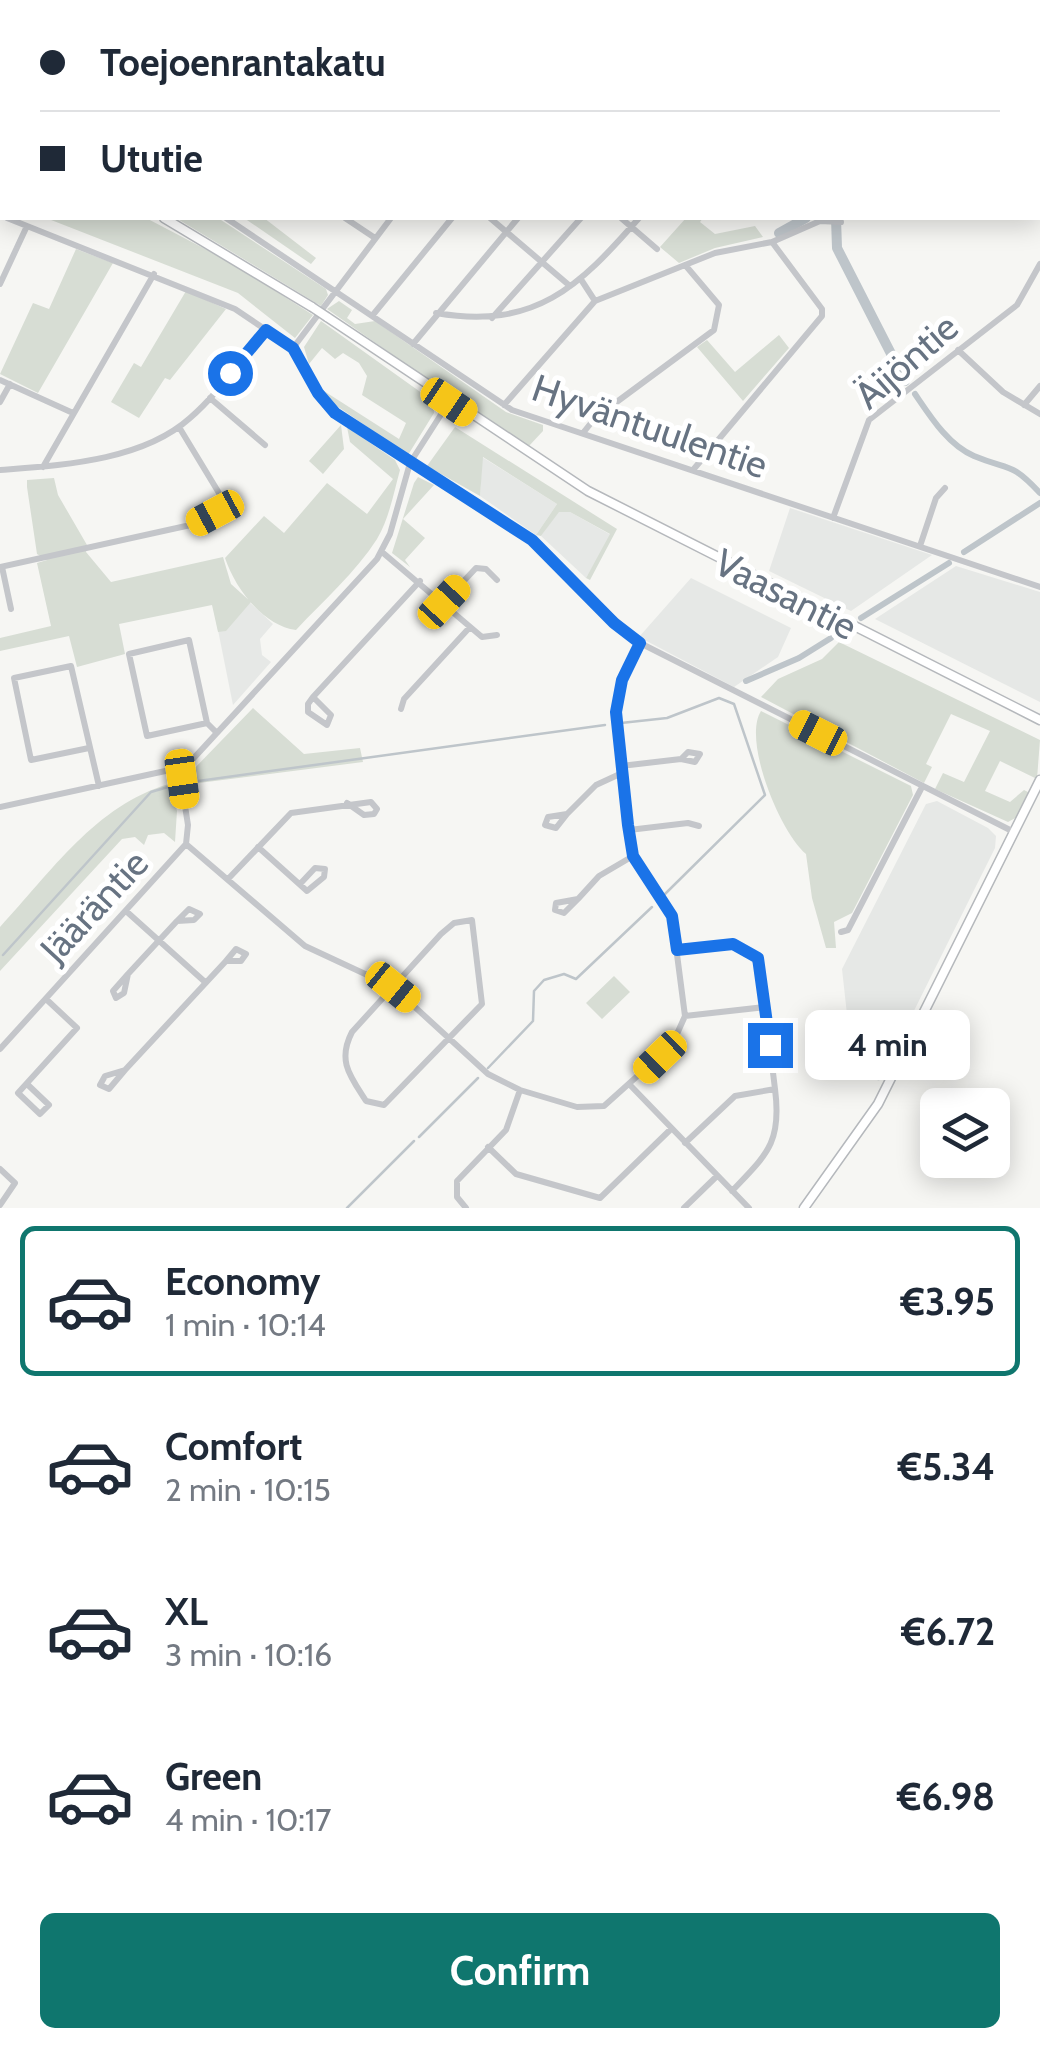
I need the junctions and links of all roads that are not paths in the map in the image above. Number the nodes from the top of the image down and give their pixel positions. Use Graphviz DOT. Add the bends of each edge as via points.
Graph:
graph roads {
  1 [pos="13,220"];
  2 [pos="167,220"];
  3 [pos="229,220"];
  4 [pos="349,220"];
  5 [pos="389,220"];
  6 [pos="450,220"];
  7 [pos="492,220"];
  8 [pos="516,220"];
  9 [pos="579,220"];
  10 [pos="624,220"];
  11 [pos="637,220"];
  12 [pos="837,222"];
  13 [pos="27,226"];
  14 [pos="631,226"];
  15 [pos="506,231"];
  16 [pos="375,238"];
  17 [pos="772,242"];
  18 [pos="657,249"];
  19 [pos="541,262"];
  20 [pos="1040,264"];
  21 [pos="686,266"];
  22 [pos="154,274"];
  23 [pos="582,281"];
  24 [pos="0,284"];
  25 [pos="570,286"];
  26 [pos="336,291"];
  27 [pos="594,301"];
  28 [pos="436,313"];
  29 [pos="372,316"];
  30 [pos="492,318"];
  31 [pos="266,330"];
  32 [pos="414,344"];
  33 [pos="293,348"];
  34 [pos="958,350"];
  35 [pos="0,380"];
  36 [pos="10,384"];
  37 [pos="1040,386"];
  38 [pos="210,398"];
  39 [pos="0,402"];
  40 [pos="449,402"];
  41 [pos="504,405"];
  42 [pos="1024,406"];
  43 [pos="72,413"];
  44 [pos="1040,414"];
  45 [pos="179,427"];
  46 [pos="582,433"];
  47 [pos="266,445"];
  48 [pos="410,463"];
  49 [pos="42,467"];
  50 [pos="0,470"];
  51 [pos="693,470"];
  52 [pos="946,488"];
  53 [pos="833,518"];
  54 [pos="920,546"];
  55 [pos="382,552"];
  56 [pos="1,567"];
  57 [pos="498,580"];
  58 [pos="420,581"];
  59 [pos="1040,586"];
  60 [pos="444,602"];
  61 [pos="12,609"];
  62 [pos="470,627"];
  63 [pos="497,635"];
  64 [pos="640,643"];
  65 [pos="314,698"];
  66 [pos="401,709"];
  67 [pos="1040,720"];
  68 [pos="206,723"];
  69 [pos="217,733"];
  70 [pos="89,748"];
  71 [pos="681,758"];
  72 [pos="179,768"];
  73 [pos="621,770"];
  74 [pos="1040,780"];
  75 [pos="99,786"];
  76 [pos="922,787"];
  77 [pos="347,803"];
  78 [pos="0,807"];
  79 [pos="567,814"];
  80 [pos="700,826"];
  81 [pos="628,830"];
  82 [pos="1014,832"];
  83 [pos="186,844"];
  84 [pos="258,847"];
  85 [pos="633,856"];
  86 [pos="228,878"];
  87 [pos="300,884"];
  88 [pos="578,898"];
  89 [pos="126,911"];
  90 [pos="178,920"];
  91 [pos="841,932"];
  92 [pos="159,940"];
  93 [pos="677,950"];
  94 [pos="226,960"];
  95 [pos="128,974"];
  96 [pos="205,982"];
  97 [pos="393,987"];
  98 [pos="46,999"];
  99 [pos="765,1007"];
  100 [pos="685,1016"];
  101 [pos="452,1038"];
  102 [pos="0,1049"];
  103 [pos="125,1070"];
  104 [pos="27,1084"];
  105 [pos="630,1086"];
  106 [pos="520,1090"];
  107 [pos="775,1090"];
  108 [pos="671,1129"];
  109 [pos="685,1143"];
  110 [pos="488,1147"];
  111 [pos="0,1169"];
  112 [pos="716,1176"];
  113 [pos="732,1191"];
  114 [pos="0,1205"];
  115 [pos="466,1208"];
  116 [pos="684,1208"];
  117 [pos="749,1208"];
  118 [pos="804,1208"];
  1 -- 13 [label="street"];
  2 -- 40 [label="main road, bridge" via="312,307"];
  3 -- 26 [label="street, Hyväntuulentie"];
  4 -- 16 [label="street"];
  5 -- 16 [label="street"];
  6 -- 29 [label="street"];
  7 -- 15 [label="street"];
  8 -- 15 [label="street"];
  9 -- 19 [label="street"];
  10 -- 14 [label="street"];
  11 -- 14 [label="street"];
  12 -- 17 [label="street" via="820,221"];
  13 -- 22 [label="street"];
  13 -- 24 [label="street"];
  14 -- 18 [label="street"];
  14 -- 23 [label="street"];
  15 -- 19 [label="street"];
  15 -- 28 [label="street"];
  16 -- 26 [label="street"];
  17 -- 21 [label="street"];
  17 -- 51 [label="street" via="822,316"];
  19 -- 25 [label="street"];
  19 -- 30 [label="street"];
  20 -- 34 [label="street, Äijöntie" via="1017,305"];
  21 -- 27 [label="street"];
  21 -- 46 [label="street" via="718,304 714,330"];
  22 -- 31 [label="street" via="227,304"];
  22 -- 43 [label="street"];
  23 -- 25 [label="street"];
  23 -- 27 [label="street"];
  25 -- 30 [label="street" via="545,302"];
  26 -- 29 [label="street, Hyväntuulentie"];
  26 -- 33 [label="street"];
  27 -- 41 [label="street"];
  28 -- 30 [label="street"];
  28 -- 32 [label="street"];
  29 -- 32 [label="street, Hyväntuulentie"];
  31 -- 33 [label="street"];
  31 -- 38 [label="street"];
  32 -- 41 [label="street, Hyväntuulentie"];
  33 -- 48 [label="street" via="335,413"];
  34 -- 42 [label="street"];
  34 -- 53 [label="street, Äijöntie" via="869,420"];
  35 -- 36 [label="street"];
  36 -- 39 [label="street"];
  36 -- 43 [label="street"];
  37 -- 42 [label="street"];
  38 -- 45 [label="street"];
  38 -- 47 [label="street"];
  40 -- 48 [label="street"];
  40 -- 67 [label="main road, Vaasantie" via="666,534"];
  41 -- 46 [label="street, Hyväntuulentie"];
  42 -- 44 [label="street"];
  43 -- 49 [label="street"];
  45 -- 49 [label="street" via="99,458"];
  45 -- 56 [label="street" via="222,498 215,513 195,524"];
  46 -- 51 [label="street, Hyväntuulentie"];
  48 -- 55 [label="street"];
  48 -- 64 [label="street" via="532,540"];
  49 -- 50 [label="street"];
  51 -- 53 [label="street, Hyväntuulentie"];
  52 -- 54 [label="street" via="936,498"];
  53 -- 54 [label="street, Hyväntuulentie"];
  54 -- 59 [label="street, Hyväntuulentie"];
  55 -- 58 [label="street"];
  55 -- 69 [label="street"];
  56 -- 61 [label="street"];
  57 -- 60 [label="street" via="476,568"];
  58 -- 60 [label="street"];
  58 -- 65 [label="street"];
  60 -- 62 [label="street"];
  62 -- 63 [label="street" via="488,640"];
  62 -- 66 [label="street"];
  64 -- 73 [label="street" via="618,696"];
  64 -- 76 [label="street"];
  68 -- 68 [label="street" via="189,640 129,654 147,736"];
  68 -- 69 [label="street"];
  69 -- 72 [label="street"];
  70 -- 70 [label="street" via="71,666 14,678 31,760"];
  70 -- 75 [label="street"];
  71 -- 73 [label="street"];
  72 -- 75 [label="street"];
  72 -- 83 [label="street"];
  73 -- 79 [label="street"];
  73 -- 81 [label="street"];
  74 -- 82 [label="main road"];
  75 -- 78 [label="street"];
  76 -- 82 [label="street"];
  76 -- 91 [label="street" via="848,930"];
  77 -- 84 [label="street" via="291,813"];
  80 -- 81 [label="street"];
  81 -- 85 [label="street"];
  82 -- 118 [label="main road" via="878,1104"];
  83 -- 86 [label="street"];
  83 -- 89 [label="street, Jääräntie"];
  84 -- 86 [label="street"];
  84 -- 87 [label="street"];
  85 -- 88 [label="street"];
  85 -- 93 [label="street" via="672,916"];
  86 -- 97 [label="street" via="305,946"];
  89 -- 92 [label="street"];
  89 -- 98 [label="street, Jääräntie"];
  90 -- 92 [label="street"];
  92 -- 95 [label="street"];
  92 -- 96 [label="street"];
  93 -- 99 [label="street" via="744,947 760,962"];
  93 -- 100 [label="street"];
  94 -- 96 [label="street"];
  96 -- 103 [label="street"];
  97 -- 101 [label="street"];
  97 -- 101 [label="street" via="454,923 472,920 482,1004"];
  97 -- 101 [label="street" via="346,1044 345,1068 366,1101 384,1105"];
  98 -- 102 [label="street, Jääräntie"];
  98 -- 104 [label="street" via="78,1028"];
  99 -- 100 [label="street"];
  99 -- 107 [label="street"];
  100 -- 105 [label="street" via="678,1037"];
  101 -- 106 [label="street" via="488,1074"];
  104 -- 104 [label="street" via="18,1093 40,1114 49,1104"];
  105 -- 106 [label="street" via="591,1109"];
  105 -- 108 [label="street"];
  106 -- 110 [label="street" via="511,1121"];
  107 -- 109 [label="street" via="735,1096"];
  107 -- 113 [label="street" via="778,1123 769,1152"];
  108 -- 109 [label="street"];
  108 -- 110 [label="street" via="600,1198 516,1174"];
  109 -- 112 [label="street"];
  110 -- 115 [label="street" via="457,1181 457,1197"];
  111 -- 114 [label="street" via="15,1183"];
  112 -- 113 [label="street"];
  112 -- 116 [label="street"];
  113 -- 117 [label="street"];
}
